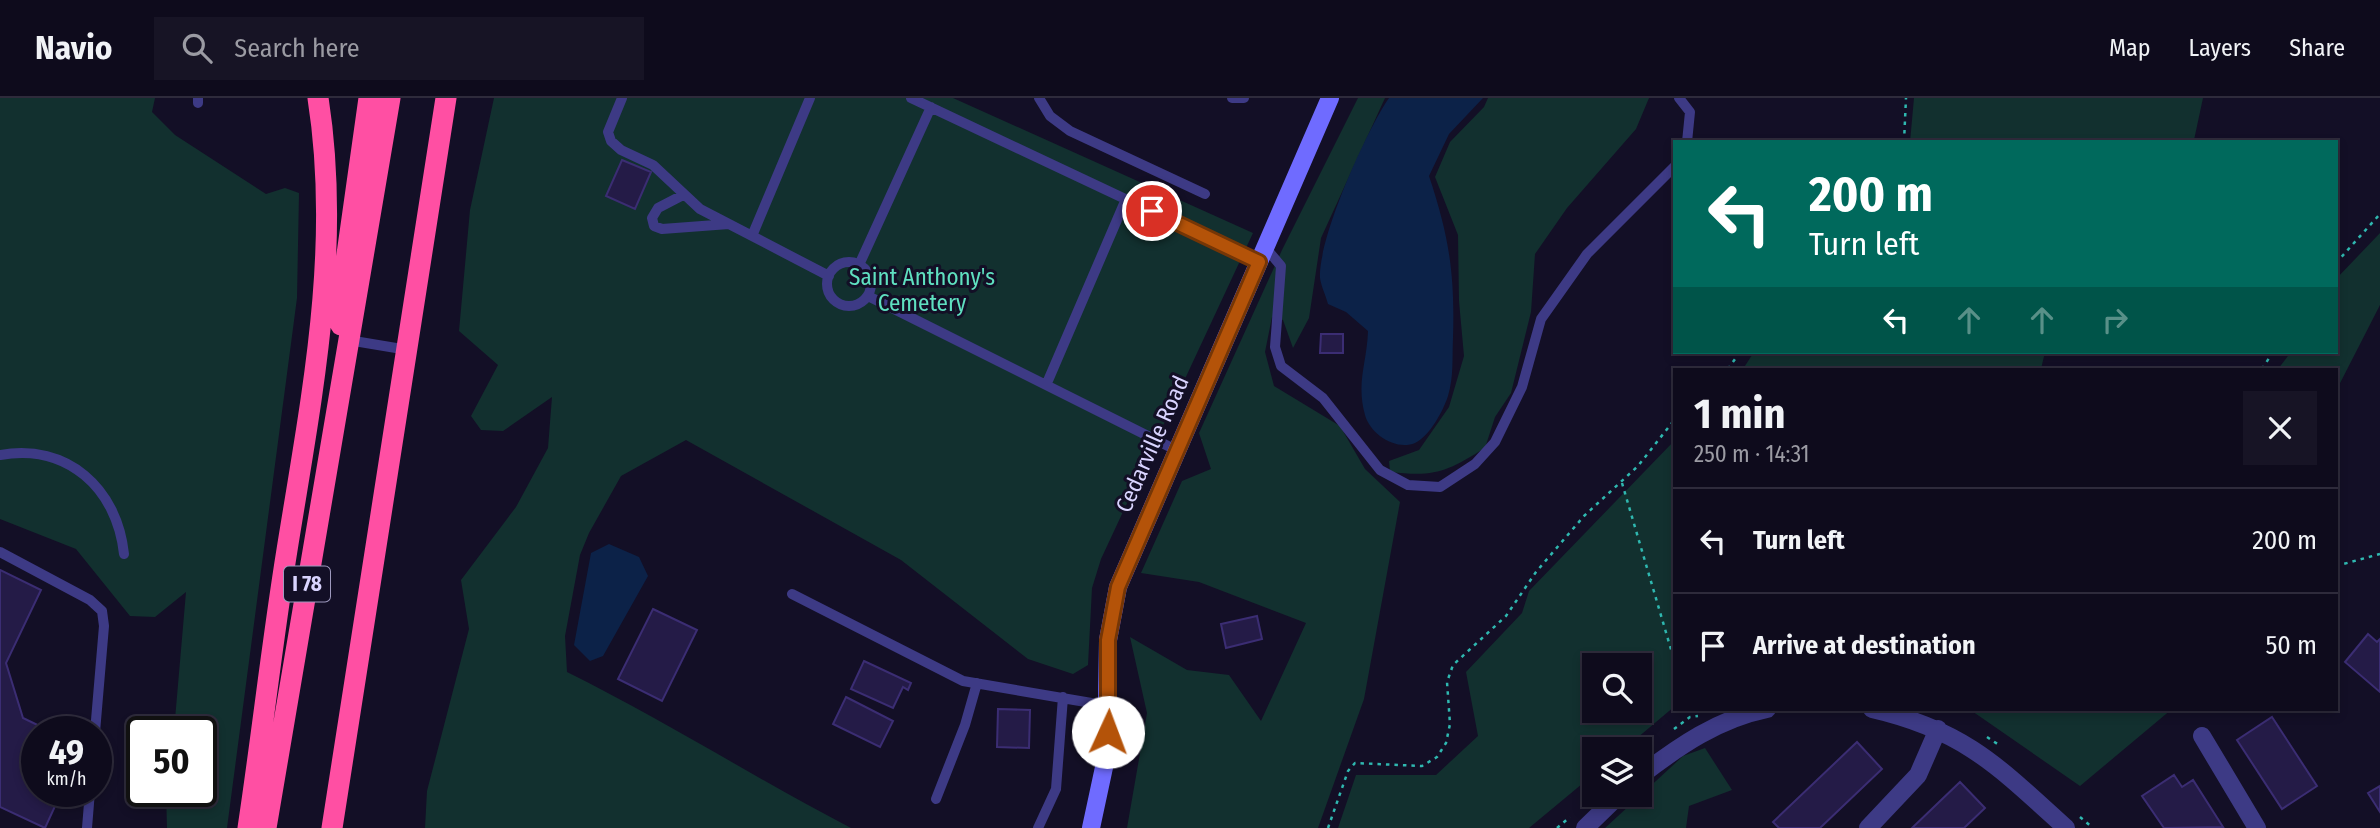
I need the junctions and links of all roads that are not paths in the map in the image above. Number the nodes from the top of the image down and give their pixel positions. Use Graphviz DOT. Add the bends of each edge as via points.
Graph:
graph roads {
  1 [pos="318,98"];
  2 [pos="369,98"];
  3 [pos="390,98"];
  4 [pos="446,98"];
  5 [pos="622,98"];
  6 [pos="810,98"];
  7 [pos="911,98"];
  8 [pos="1039,98"];
  9 [pos="1232,98"];
  10 [pos="1244,98"];
  11 [pos="1330,98"];
  12 [pos="1679,98"];
  13 [pos="931,107"];
  14 [pos="1688,140"];
  15 [pos="1673,168"];
  16 [pos="1205,194"];
  17 [pos="683,195"];
  18 [pos="1126,199"];
  19 [pos="729,224"];
  20 [pos="752,236"];
  21 [pos="1262,254"];
  22 [pos="859,265"];
  23 [pos="829,276"];
  24 [pos="868,296"];
  25 [pos="348,340"];
  26 [pos="408,351"];
  27 [pos="1047,383"];
  28 [pos="1176,450"];
  29 [pos="0,455"];
  30 [pos="0,552"];
  31 [pos="124,554"];
  32 [pos="792,594"];
  33 [pos="977,683"];
  34 [pos="1063,698"];
  35 [pos="1110,706"];
  36 [pos="1758,711"];
  37 [pos="1879,711"];
  38 [pos="96,716"];
  39 [pos="1938,729"];
  40 [pos="2202,736"];
  41 [pos="1652,767"];
  42 [pos="936,799"];
  43 [pos="89,807"];
  44 [pos="1607,807"];
  45 [pos="87,828"];
  46 [pos="248,828"];
  47 [pos="266,828"];
  48 [pos="332,828"];
  49 [pos="1038,828"];
  50 [pos="1091,828"];
  51 [pos="1585,828"];
  52 [pos="1868,828"];
  53 [pos="2066,828"];
  54 [pos="2257,828"];
  1 -- 46 [label="highway" via="326,201 322,331"];
  2 -- 25 [label="highway" via="338,318"];
  3 -- 25 [label="highway, I 78"];
  4 -- 26 [label="highway"];
  5 -- 17 [label="lane" via="608,132 611,141 653,165"];
  6 -- 20 [label="lane"];
  7 -- 13 [label="lane"];
  8 -- 16 [label="lane" via="1050,116 1070,131"];
  9 -- 10 [label="lane"];
  11 -- 21 [label="main road, Cedarville Road"];
  12 -- 14 [label="lane" via="1690,112"];
  13 -- 18 [label="lane"];
  13 -- 22 [label="lane"];
  15 -- 21 [label="lane" via="1587,254 1542,319 1522,387 1495,442 1475,464 1440,487 1408,485 1380,470 1323,398 1281,366 1276,347 1281,266"];
  17 -- 19 [label="lane"];
  17 -- 19 [label="lane" via="658,208 652,218 654,226"];
  18 -- 21 [label="lane"];
  18 -- 27 [label="lane"];
  19 -- 20 [label="lane"];
  20 -- 23 [label="lane"];
  21 -- 28 [label="main road, Cedarville Road"];
  22 -- 23 [label="lane" via="838,265"];
  22 -- 24 [label="lane" via="869,275"];
  23 -- 24 [label="lane" via="828,290 836,302 850,306"];
  24 -- 27 [label="lane"];
  25 -- 26 [label="lane"];
  25 -- 47 [label="highway, I 78"];
  26 -- 48 [label="highway"];
  27 -- 28 [label="lane"];
  28 -- 35 [label="main road, Cedarville Road" via="1118,587 1108,640"];
  29 -- 31 [label="lane" via="49,455 95,483 112,505"];
  30 -- 38 [label="lane" via="90,600 102,611"];
  32 -- 33 [label="lane" via="963,681"];
  33 -- 34 [label="lane"];
  33 -- 42 [label="lane"];
  34 -- 35 [label="lane"];
  34 -- 49 [label="lane" via="1056,789"];
  35 -- 50 [label="main road, Cedarville Road" via="1107,758"];
  36 -- 41 [label="street" via="1739,715 1684,742"];
  37 -- 39 [label="street"];
  39 -- 52 [label="street" via="1914,782"];
  39 -- 53 [label="street" via="1973,748"];
  40 -- 54 [label="street"];
  43 -- 45 [label="lane"];
  44 -- 51 [label="street"];
}
